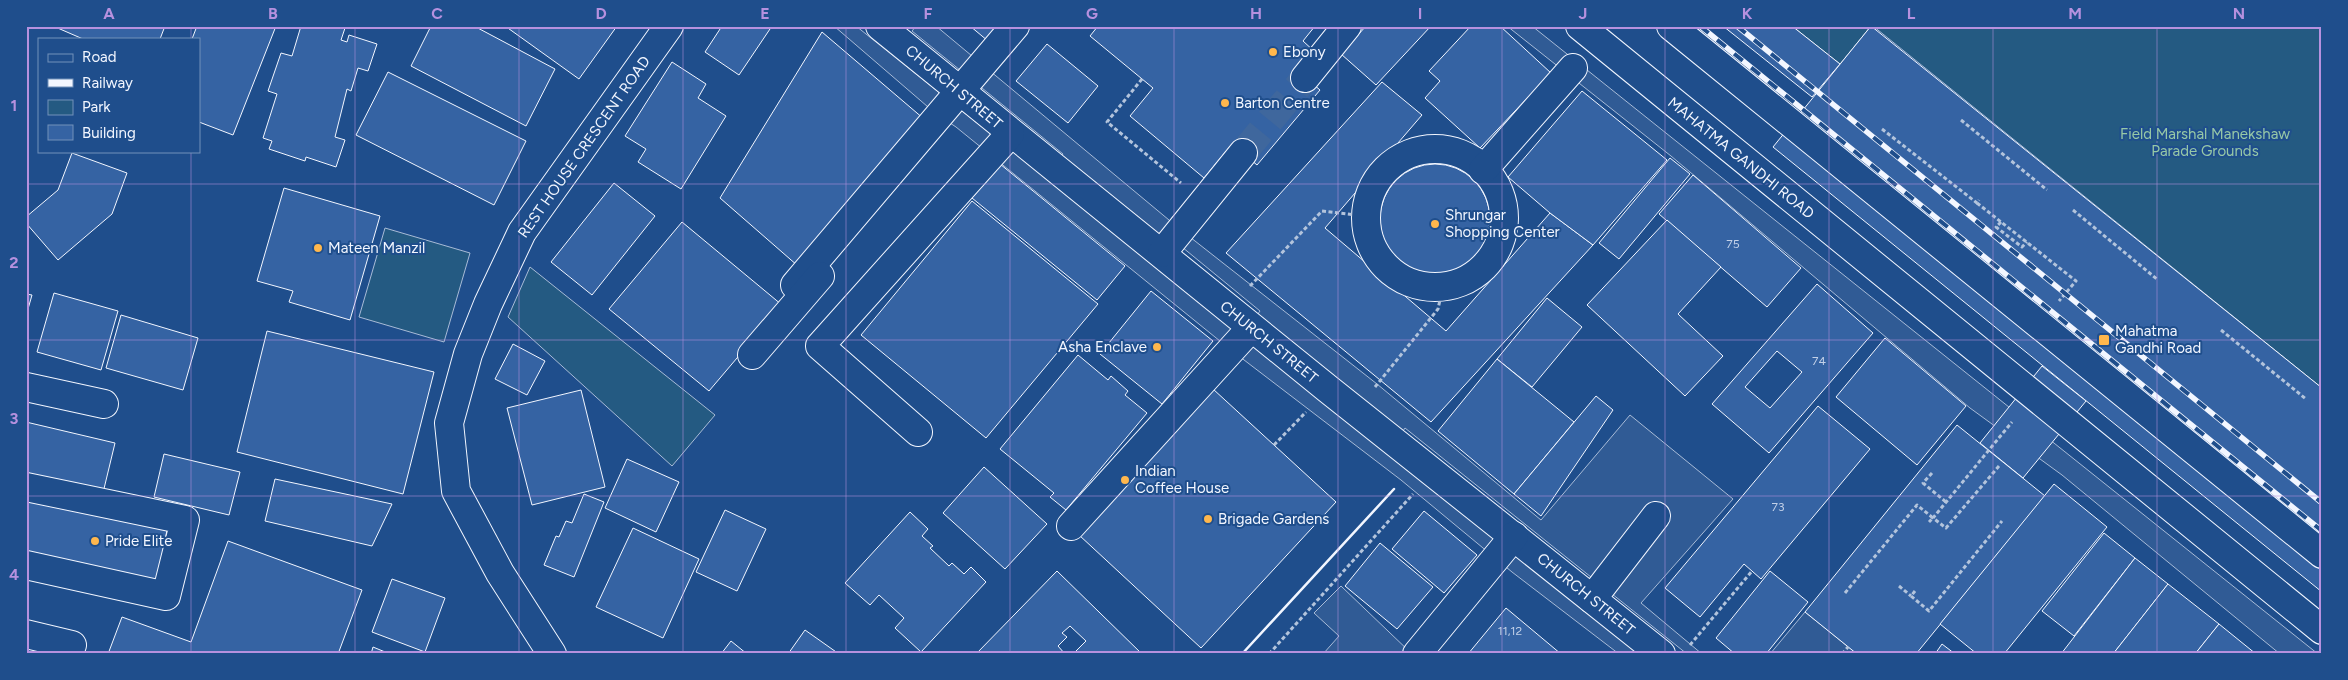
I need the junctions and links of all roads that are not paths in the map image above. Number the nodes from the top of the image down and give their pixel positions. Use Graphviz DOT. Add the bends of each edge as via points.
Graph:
graph roads {
  1 [pos="668,26"];
  2 [pos="880,26"];
  3 [pos="1015,26"];
  4 [pos="1347,26"];
  5 [pos="1580,26"];
  6 [pos="1671,26"];
  7 [pos="1573,68"];
  8 [pos="1305,78"];
  9 [pos="966,97"];
  10 [pos="1010,134"];
  11 [pos="1243,153"];
  12 [pos="1483,170"];
  13 [pos="1162,254"];
  14 [pos="795,285"];
  15 [pos="1251,328"];
  16 [pos="752,355"];
  17 [pos="26,387"];
  18 [pos="104,404"];
  19 [pos="918,432"];
  20 [pos="26,487"];
  21 [pos="1656,516"];
  22 [pos="1071,526"];
  23 [pos="1514,536"];
  24 [pos="2322,554"];
  25 [pos="26,565"];
  26 [pos="1592,599"];
  27 [pos="2322,630"];
  28 [pos="26,634"];
  29 [pos="72,646"];
  30 [pos="541,647"];
  31 [pos="1417,654"];
  32 [pos="1661,654"];
  1 -- 30 [label="street, REST HOUSE CRESCENT ROAD" via="522,232 468,354 449,423 456,491"];
  2 -- 9 [label="street, CHURCH STREET"];
  3 -- 9 [label="street"];
  4 -- 8 [label="street"];
  5 -- 27 [label="street, MAHATMA GANDHI ROAD"];
  6 -- 24 [label="street"];
  7 -- 12 [label="street"];
  9 -- 10 [label="street, CHURCH STREET"];
  9 -- 14 [label="street"];
  9 -- 16 [label="street"];
  10 -- 13 [label="street, CHURCH STREET"];
  10 -- 19 [label="street" via="820,346"];
  11 -- 13 [label="street"];
  12 -- 12 [label="street" via="1495,183 1503,206 1504,230 1495,253 1480,271 1459,283 1435,287 1412,283 1392,273 1377,257 1368,237 1365,216 1369,194 1380,175 1395,161 1415,151 1436,148 1458,153"];
  13 -- 15 [label="street, CHURCH STREET"];
  15 -- 22 [label="street"];
  15 -- 23 [label="street, CHURCH STREET"];
  17 -- 18 [label="street"];
  20 -- 25 [label="street" via="185,520 166,596"];
  21 -- 26 [label="street"];
  23 -- 26 [label="street, CHURCH STREET"];
  23 -- 31 [label="street"];
  26 -- 32 [label="street, CHURCH STREET"];
  28 -- 29 [label="street"];
}
